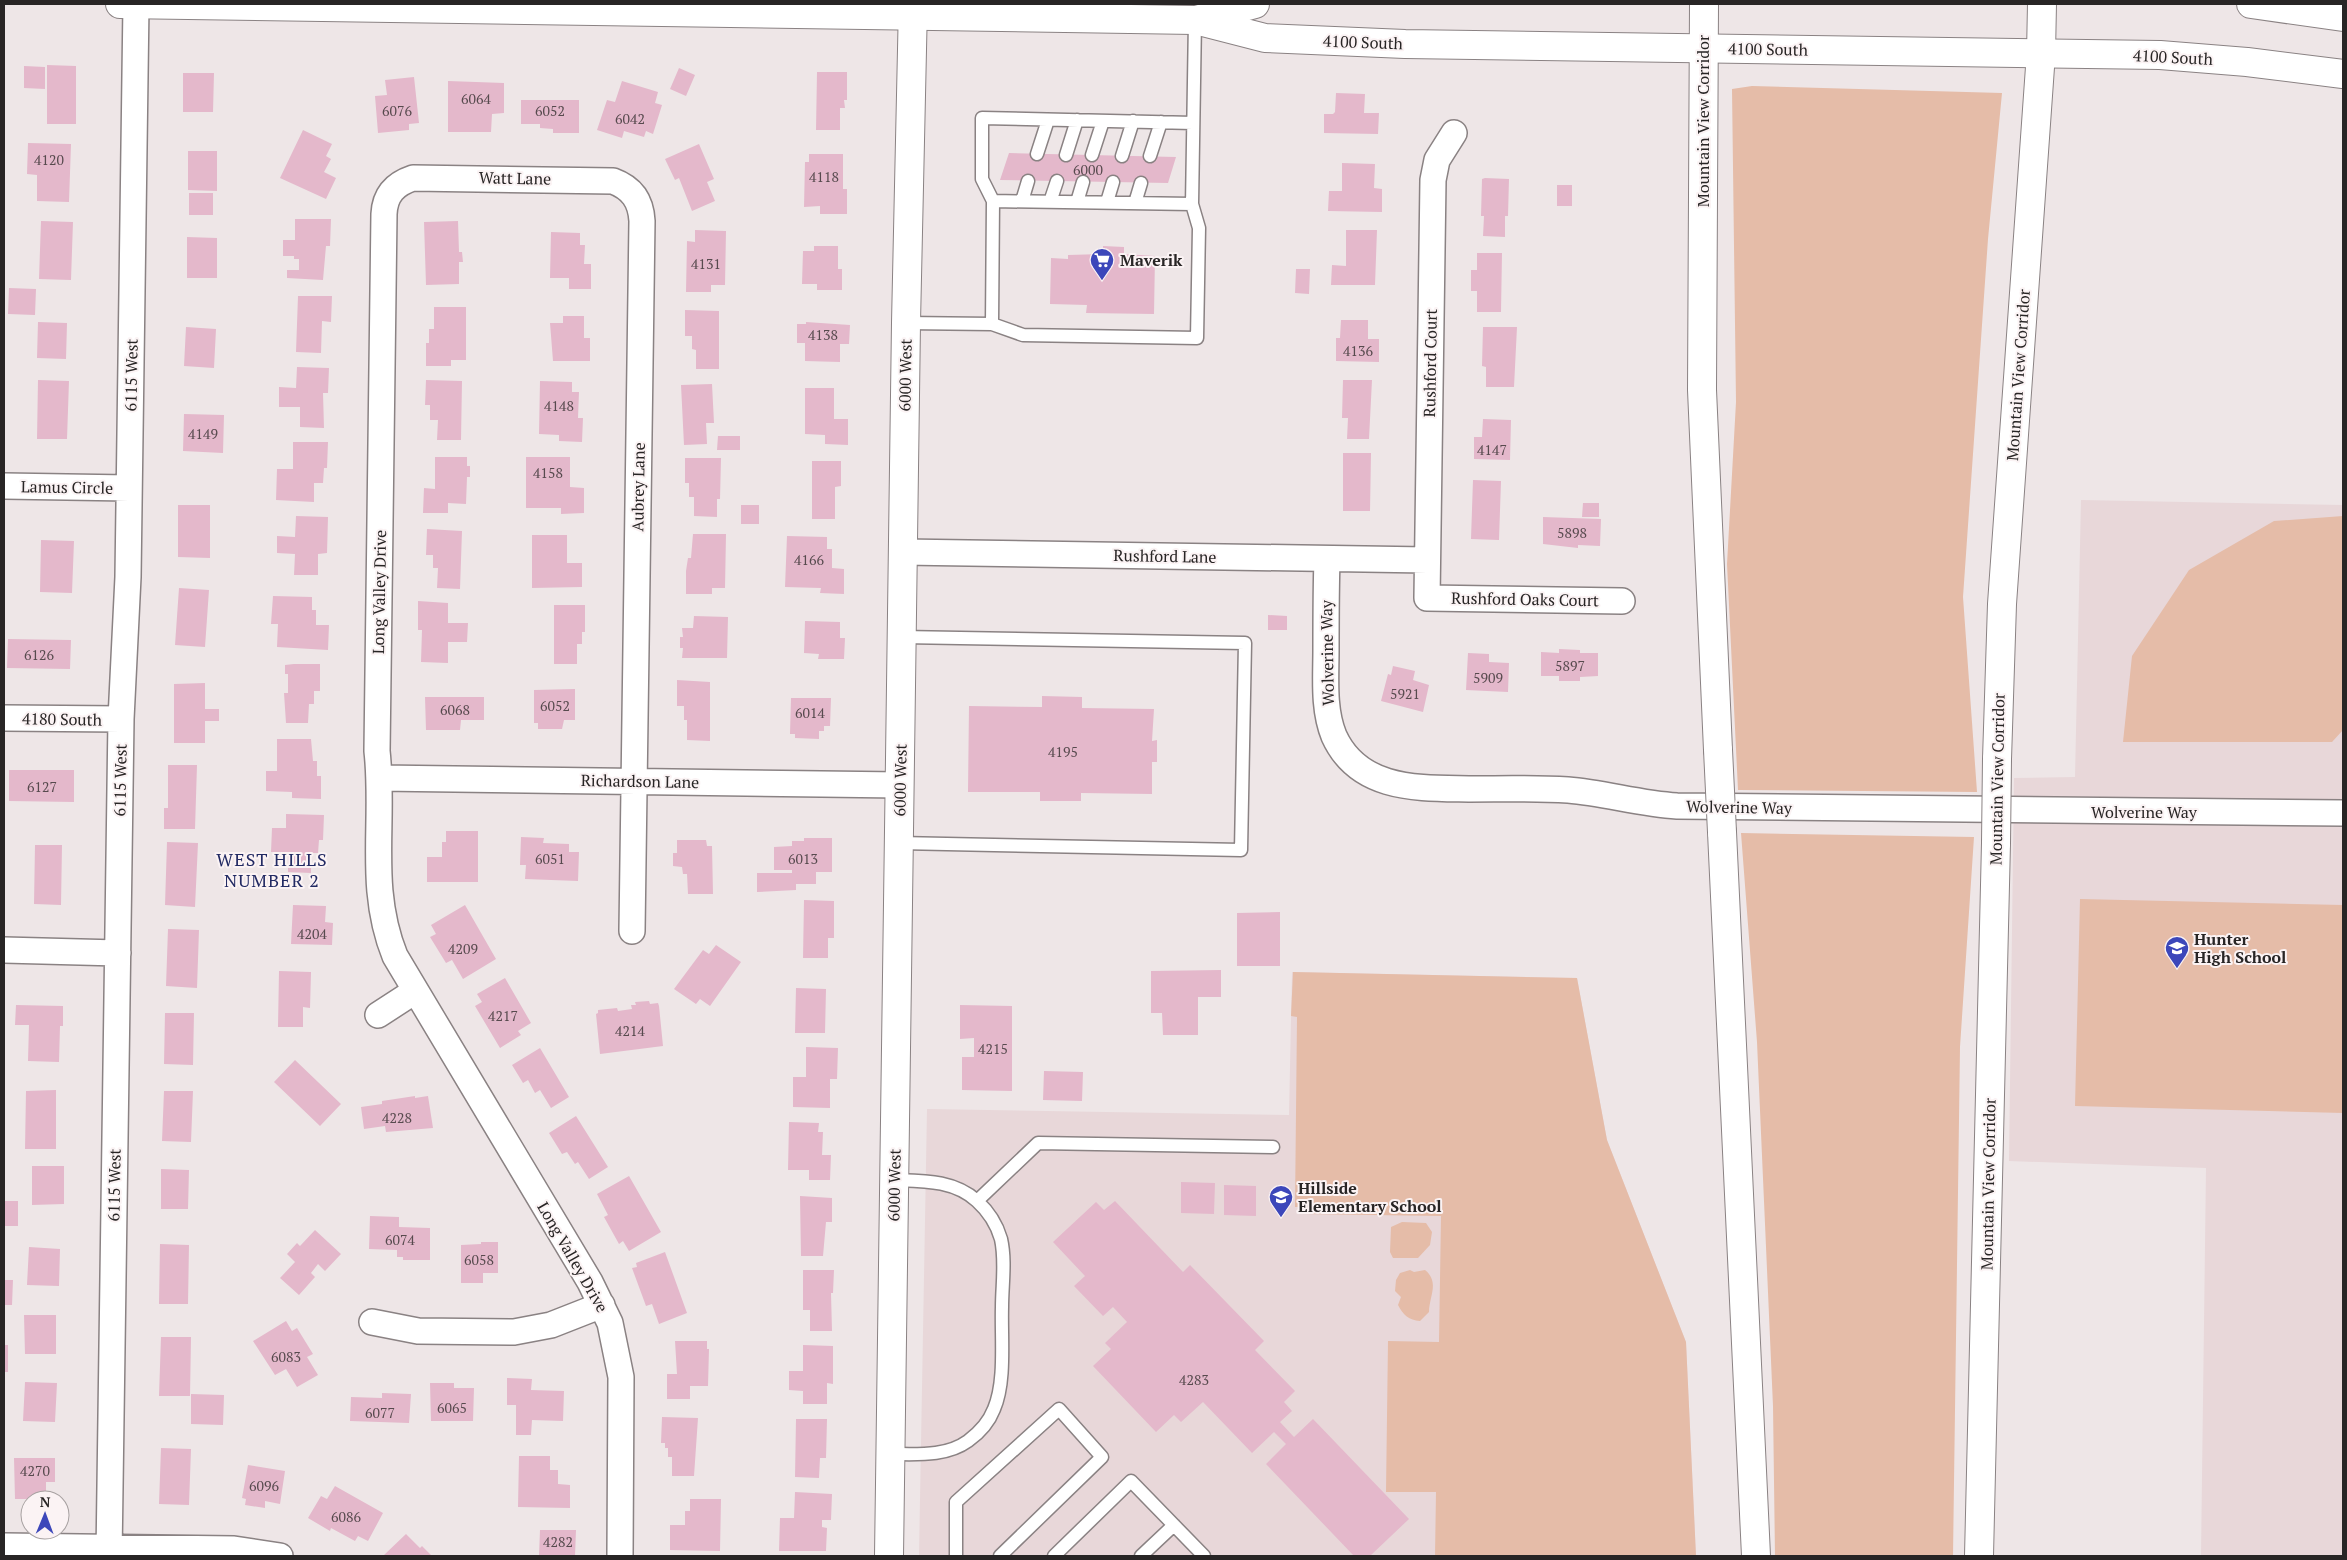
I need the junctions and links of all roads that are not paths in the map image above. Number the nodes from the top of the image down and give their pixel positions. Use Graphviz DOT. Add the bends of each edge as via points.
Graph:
graph roads {
  1 [pos="120,4"];
  2 [pos="136,4"];
  3 [pos="1255,4"];
  4 [pos="1704,4"];
  5 [pos="2042,4"];
  6 [pos="2251,4"];
  7 [pos="312,5"];
  8 [pos="495,7"];
  9 [pos="700,8"];
  10 [pos="913,10"];
  11 [pos="2343,17"];
  12 [pos="1195,20"];
  13 [pos="1703,49"];
  14 [pos="2042,53"];
  15 [pos="2343,74"];
  16 [pos="1048,120"];
  17 [pos="1077,120"];
  18 [pos="1103,121"];
  19 [pos="1133,121"];
  20 [pos="1161,122"];
  21 [pos="1193,123"];
  22 [pos="1454,133"];
  23 [pos="1037,154"];
  24 [pos="1066,155"];
  25 [pos="1092,155"];
  26 [pos="1122,156"];
  27 [pos="1150,156"];
  28 [pos="1028,181"];
  29 [pos="1057,182"];
  30 [pos="1084,182"];
  31 [pos="1113,182"];
  32 [pos="1141,182"];
  33 [pos="394,188"];
  34 [pos="634,194"];
  35 [pos="994,200"];
  36 [pos="1022,201"];
  37 [pos="1050,202"];
  38 [pos="1077,202"];
  39 [pos="1107,202"];
  40 [pos="1135,203"];
  41 [pos="1192,204"];
  42 [pos="906,323"];
  43 [pos="992,324"];
  44 [pos="4,486"];
  45 [pos="129,488"];
  46 [pos="903,552"];
  47 [pos="1327,559"];
  48 [pos="1427,560"];
  49 [pos="1427,598"];
  50 [pos="1622,601"];
  51 [pos="902,637"];
  52 [pos="4,718"];
  53 [pos="121,719"];
  54 [pos="380,778"];
  55 [pos="634,781"];
  56 [pos="900,785"];
  57 [pos="2343,813"];
  58 [pos="899,843"];
  59 [pos="632,931"];
  60 [pos="4,950"];
  61 [pos="118,953"];
  62 [pos="415,991"];
  63 [pos="378,1015"];
  64 [pos="1273,1147"];
  65 [pos="894,1180"];
  66 [pos="977,1201"];
  67 [pos="602,1305"];
  68 [pos="372,1322"];
  69 [pos="890,1454"];
  70 [pos="1174,1525"];
  71 [pos="4,1546"];
  72 [pos="109,1552"];
  73 [pos="280,1556"];
  74 [pos="620,1556"];
  75 [pos="889,1556"];
  76 [pos="956,1556"];
  77 [pos="1000,1556"];
  78 [pos="1054,1556"];
  79 [pos="1141,1556"];
  80 [pos="1204,1556"];
  81 [pos="1756,1556"];
  82 [pos="1979,1556"];
  1 -- 2 [label="main road, 4100 South"];
  2 -- 7 [label="main road, 4100 South"];
  2 -- 45 [label="street, 6115 West"];
  3 -- 12 [label="main road, 4100 South"];
  4 -- 13 [label="main road, Mountain View Corridor"];
  5 -- 14 [label="main road, Mountain View Corridor"];
  6 -- 11 [label="main road"];
  7 -- 8 [label="main road, 4100 South"];
  8 -- 9 [label="main road, 4100 South"];
  9 -- 10 [label="main road, 4100 South"];
  10 -- 12 [label="main road, 4100 South"];
  10 -- 42 [label="main road, 6000 West"];
  12 -- 13 [label="main road, 4100 South" via="1265,38"];
  12 -- 21 [label="lane"];
  13 -- 14 [label="main road, 4100 South"];
  13 -- 81 [label="main road, Mountain View Corridor, bridge" via="1702,390"];
  14 -- 15 [label="main road, 4100 South" via="2160,55"];
  14 -- 82 [label="main road, Mountain View Corridor, bridge" via="2002,604"];
  16 -- 17 [label="lane"];
  16 -- 23 [label="lane"];
  16 -- 35 [label="lane" via="982,118 982,179"];
  17 -- 18 [label="lane"];
  17 -- 24 [label="lane"];
  18 -- 19 [label="lane"];
  18 -- 25 [label="lane"];
  19 -- 20 [label="lane"];
  19 -- 26 [label="lane"];
  20 -- 21 [label="lane"];
  20 -- 27 [label="lane"];
  21 -- 41 [label="lane"];
  22 -- 48 [label="street, Rushford Court" via="1437,160 1433,180"];
  28 -- 36 [label="lane"];
  29 -- 37 [label="lane"];
  30 -- 38 [label="lane"];
  31 -- 39 [label="lane"];
  32 -- 40 [label="lane"];
  33 -- 34 [label="street, Watt Lane" via="421,176 605,180 620,184"];
  33 -- 54 [label="street, Long Valley Drive" via="387,199 384,214 377,751"];
  34 -- 55 [label="street, Aubrey Lane" via="642,221"];
  35 -- 36 [label="lane"];
  35 -- 43 [label="lane"];
  36 -- 37 [label="lane"];
  37 -- 38 [label="lane"];
  38 -- 39 [label="lane"];
  39 -- 40 [label="lane"];
  40 -- 41 [label="lane"];
  41 -- 43 [label="lane" via="1199,228 1197,338 1023,335"];
  42 -- 43 [label="lane"];
  42 -- 46 [label="main road, 6000 West"];
  44 -- 45 [label="street, Lamus Circle"];
  45 -- 53 [label="street, 6115 West"];
  46 -- 47 [label="street, Rushford Lane"];
  46 -- 51 [label="main road, 6000 West"];
  47 -- 48 [label="street, Rushford Lane"];
  47 -- 57 [label="street, Wolverine Way" via="1326,702 1330,725 1350,759 1370,775 1394,785 1570,790 1677,806"];
  48 -- 49 [label="street, Rushford Court"];
  49 -- 50 [label="street, Rushford Oaks Court"];
  51 -- 56 [label="main road, 6000 West"];
  51 -- 58 [label="lane" via="1245,643 1245,663 1241,850"];
  52 -- 53 [label="street, 4180 South"];
  53 -- 61 [label="street, 6115 West"];
  54 -- 55 [label="street, Richardson Lane"];
  54 -- 62 [label="street, Long Valley Drive" via="378,878 382,918 395,956"];
  55 -- 56 [label="street, Richardson Lane"];
  55 -- 59 [label="street, Aubrey Lane"];
  56 -- 58 [label="main road, 6000 West"];
  58 -- 65 [label="main road, 6000 West"];
  60 -- 61 [label="street"];
  61 -- 72 [label="street, 6115 West"];
  62 -- 63 [label="street"];
  62 -- 67 [label="street, Long Valley Drive"];
  64 -- 66 [label="lane" via="1038,1142"];
  65 -- 66 [label="lane" via="941,1183"];
  65 -- 69 [label="main road, 6000 West"];
  66 -- 69 [label="lane" via="995,1224 1003,1252 1000,1383 996,1403 978,1432 953,1449 938,1453"];
  67 -- 68 [label="street" via="551,1325 514,1332 418,1331"];
  67 -- 74 [label="street, Long Valley Drive" via="615,1342 622,1394"];
  69 -- 75 [label="main road, 6000 West"];
  70 -- 78 [label="lane" via="1131,1481"];
  70 -- 79 [label="lane"];
  70 -- 80 [label="lane"];
  71 -- 72 [label="street"];
  72 -- 73 [label="street" via="234,1549"];
  76 -- 77 [label="lane" via="956,1502 1058,1409 1102,1457"];
}
